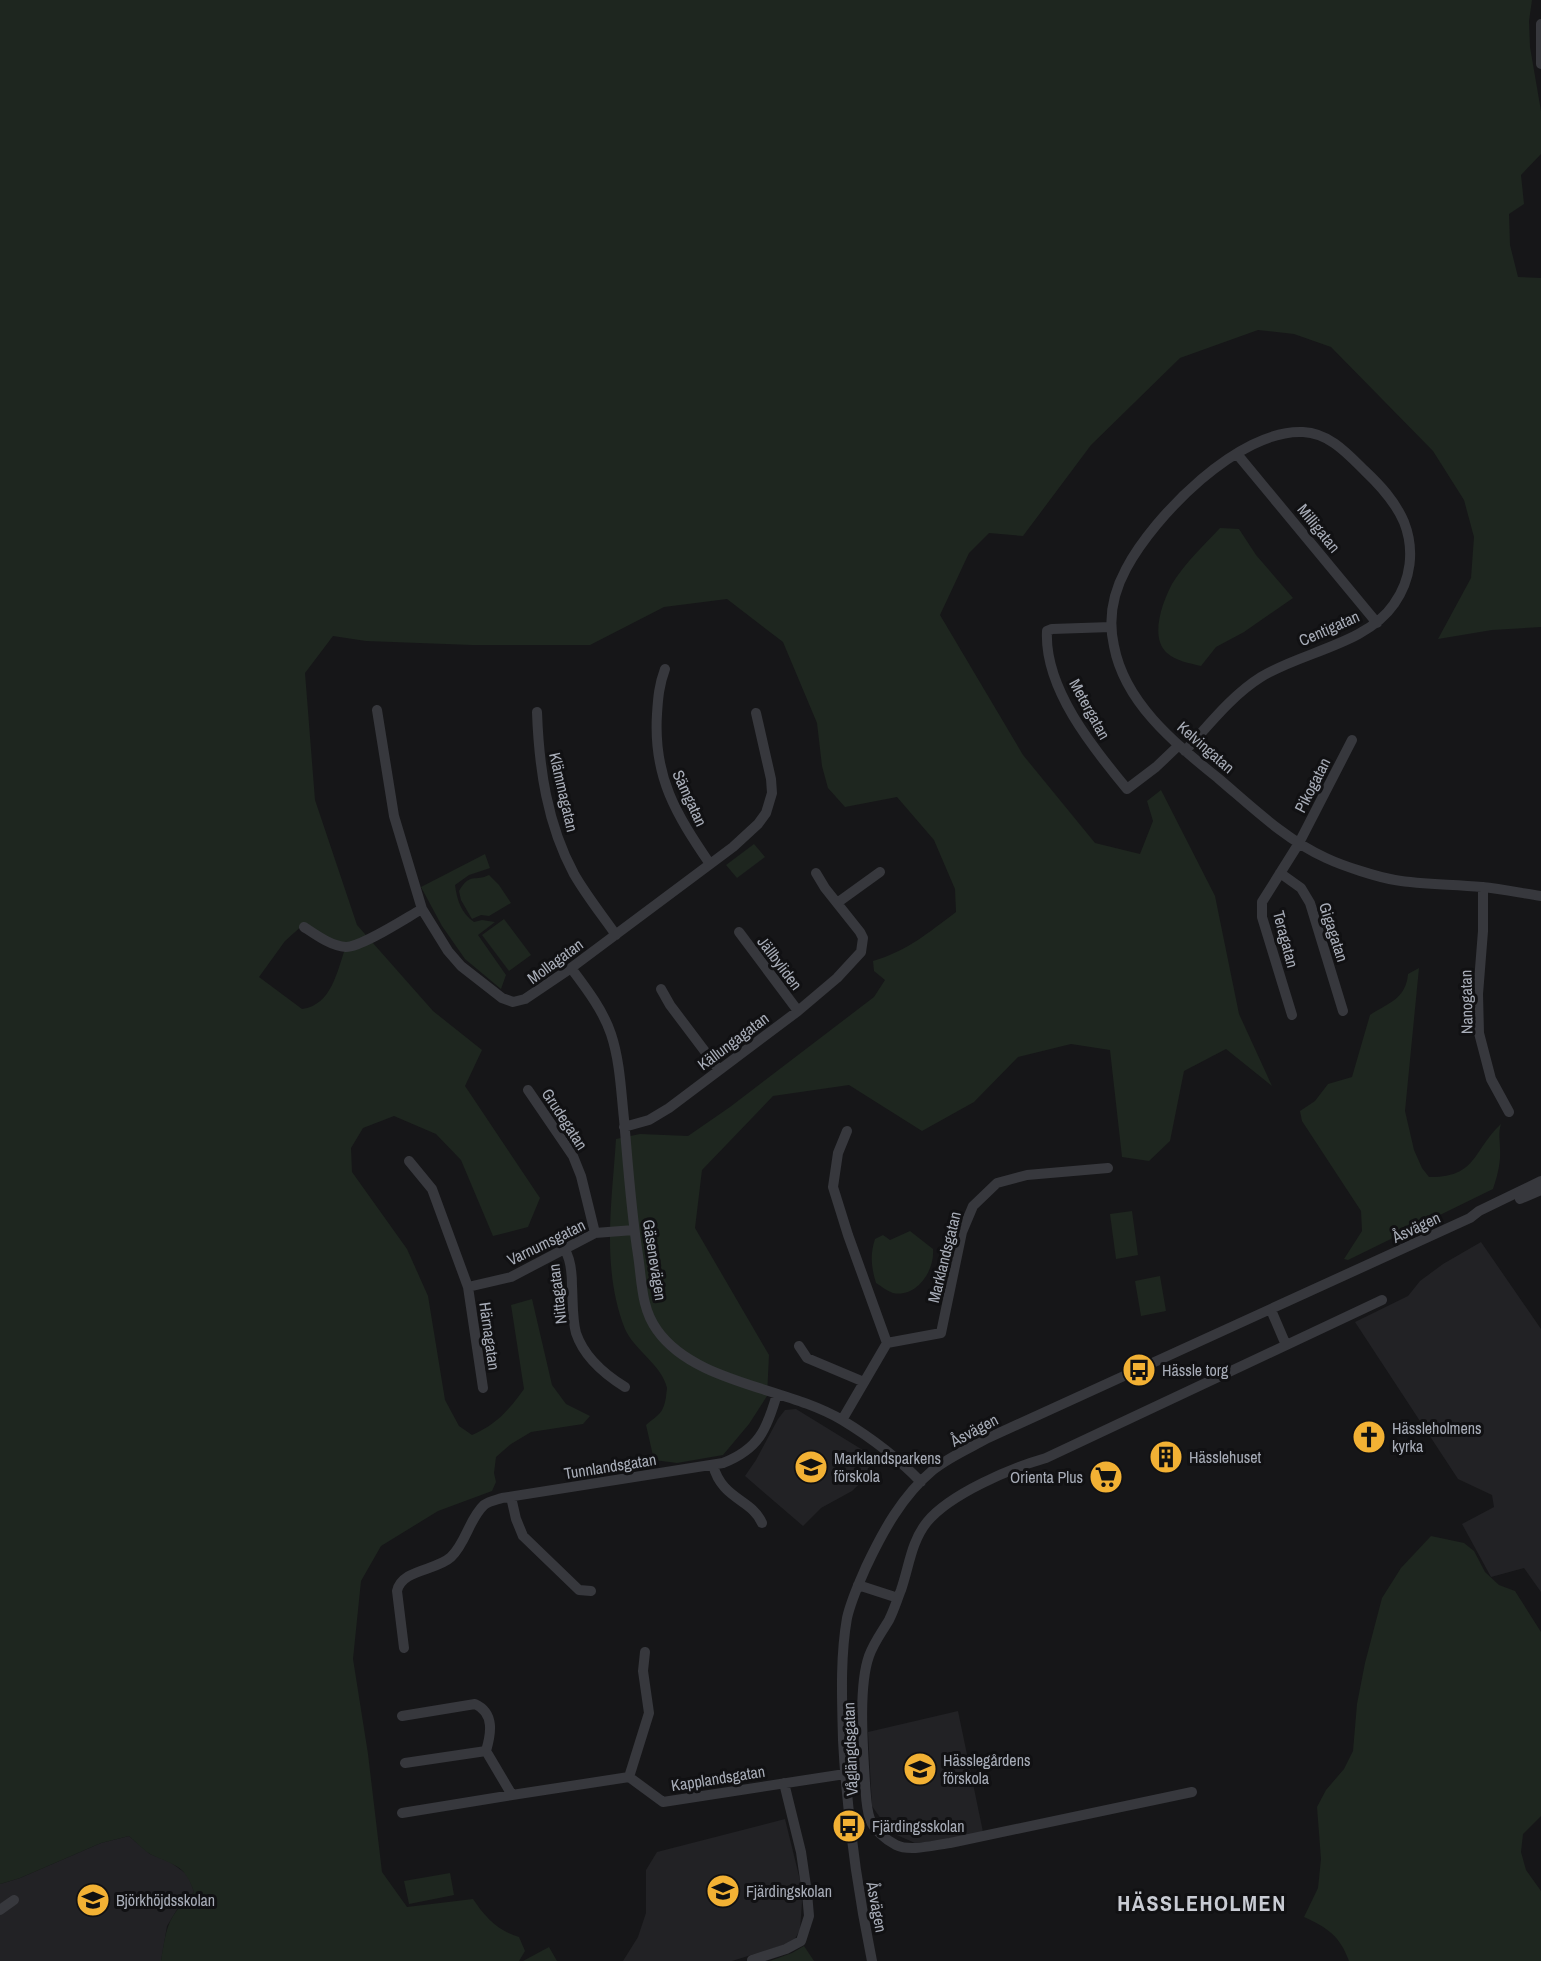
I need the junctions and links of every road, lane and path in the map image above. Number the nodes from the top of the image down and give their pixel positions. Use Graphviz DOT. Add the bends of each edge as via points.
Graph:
graph roads {
  1 [pos="1541,24"];
  2 [pos="1541,64"];
  3 [pos="1237,454"];
  4 [pos="1377,623"];
  5 [pos="1111,627"];
  6 [pos="665,669"];
  7 [pos="377,710"];
  8 [pos="537,712"];
  9 [pos="756,713"];
  10 [pos="1352,740"];
  11 [pos="1182,749"];
  12 [pos="1299,843"];
  13 [pos="710,864"];
  14 [pos="880,872"];
  15 [pos="816,873"];
  16 [pos="1280,873"];
  17 [pos="1483,887"];
  18 [pos="1541,896"];
  19 [pos="837,903"];
  20 [pos="422,909"];
  21 [pos="304,927"];
  22 [pos="739,932"];
  23 [pos="616,935"];
  24 [pos="571,968"];
  25 [pos="661,989"];
  26 [pos="798,1011"];
  27 [pos="1343,1011"];
  28 [pos="1292,1015"];
  29 [pos="719,1070"];
  30 [pos="528,1090"];
  31 [pos="1509,1112"];
  32 [pos="624,1127"];
  33 [pos="847,1131"];
  34 [pos="409,1161"];
  35 [pos="1108,1168"];
  36 [pos="1541,1181"];
  37 [pos="1541,1190"];
  38 [pos="1470,1218"];
  39 [pos="634,1230"];
  40 [pos="595,1233"];
  41 [pos="565,1251"];
  42 [pos="468,1287"];
  43 [pos="1382,1300"];
  44 [pos="1271,1310"];
  45 [pos="887,1343"];
  46 [pos="1286,1345"];
  47 [pos="799,1346"];
  48 [pos="864,1382"];
  49 [pos="625,1386"];
  50 [pos="483,1388"];
  51 [pos="777,1394"];
  52 [pos="842,1420"];
  53 [pos="713,1465"];
  54 [pos="921,1482"];
  55 [pos="511,1497"];
  56 [pos="762,1523"];
  57 [pos="858,1585"];
  58 [pos="591,1591"];
  59 [pos="898,1598"];
  60 [pos="404,1648"];
  61 [pos="645,1652"];
  62 [pos="402,1716"];
  63 [pos="486,1751"];
  64 [pos="405,1763"];
  65 [pos="845,1774"];
  66 [pos="629,1776"];
  67 [pos="784,1783"];
  68 [pos="1192,1792"];
  69 [pos="512,1795"];
  70 [pos="402,1813"];
  71 [pos="14,1900"];
  72 [pos="0,1910"];
  73 [pos="752,1960"];
  74 [pos="872,1961"];
  1 -- 2 [label="street"];
  3 -- 4 [label="street, Milligatan"];
  3 -- 4 [label="street, Centigatan" via="1283,433 1322,436 1342,448 1388,495 1405,525 1411,553 1404,588"];
  3 -- 5 [label="street, Kelvingatan" via="1187,492 1141,546 1116,592"];
  4 -- 11 [label="street, Centigatan" via="1259,678"];
  5 -- 11 [label="street, Kelvingatan" via="1119,666 1130,688"];
  5 -- 11 [label="street, Metergatan" via="1047,631 1051,663 1073,716 1127,789"];
  6 -- 13 [label="street, Sämgatan" via="659,687 656,734 660,770 684,827"];
  7 -- 20 [label="street, Mollagatan" via="394,816"];
  8 -- 23 [label="street, Klämmagatan" via="538,746 557,836 574,873"];
  9 -- 13 [label="street, Mollagatan" via="771,779 770,803 758,824"];
  10 -- 12 [label="street, Pikogatan"];
  11 -- 12 [label="street, Kelvingatan"];
  12 -- 16 [label="street, Teragatan"];
  12 -- 17 [label="street, Kelvingatan" via="1327,859 1387,878"];
  13 -- 23 [label="street, Mollagatan"];
  14 -- 19 [label="street"];
  15 -- 19 [label="street"];
  16 -- 27 [label="street, Gigagatan" via="1301,888 1310,903"];
  16 -- 28 [label="street, Teragatan" via="1262,902 1262,917"];
  17 -- 18 [label="street, Kelvingatan"];
  17 -- 31 [label="street, Nanogatan" via="1479,1034 1491,1079"];
  19 -- 26 [label="street, Källungagatan" via="862,938 861,952"];
  20 -- 21 [label="street" via="346,947 323,940"];
  20 -- 24 [label="street, Mollagatan" via="461,966 502,998 513,1002 525,999"];
  22 -- 26 [label="street, Jällbyliden"];
  23 -- 24 [label="street, Mollagatan"];
  24 -- 32 [label="street, Gäsenevägen" via="590,993 611,1033"];
  25 -- 29 [label="street"];
  26 -- 29 [label="street, Källungagatan"];
  29 -- 32 [label="street, Källungagatan" via="657,1116"];
  30 -- 40 [label="street, Grudegatan" via="573,1156"];
  32 -- 39 [label="street, Gäsenevägen"];
  33 -- 45 [label="street" via="838,1153 833,1187"];
  34 -- 42 [label="street" via="432,1189"];
  35 -- 45 [label="street, Marklandsgatan" via="1027,1175 997,1183 973,1206 962,1232 941,1333"];
  36 -- 38 [label="street, Åsvägen"];
  37 -- 38 [label="street, Åsvägen"];
  38 -- 44 [label="street, Åsvägen"];
  39 -- 40 [label="street, Varnumsgatan"];
  39 -- 51 [label="street, Gäsenevägen" via="643,1295 652,1321 666,1341 675,1351 706,1368"];
  40 -- 41 [label="street, Varnumsgatan"];
  41 -- 42 [label="street, Varnumsgatan" via="511,1276"];
  41 -- 49 [label="street, Nittagatan" via="572,1280 576,1332 587,1355 609,1377"];
  42 -- 50 [label="street, Härnagatan"];
  43 -- 46 [label="street, Våglängdsgatan"];
  44 -- 46 [label="street"];
  44 -- 54 [label="street, Åsvägen" via="988,1438"];
  45 -- 48 [label="street"];
  46 -- 59 [label="street, Våglängdsgatan" via="951,1502 936,1513 917,1537"];
  47 -- 48 [label="street" via="807,1359"];
  48 -- 52 [label="street"];
  51 -- 52 [label="street, Gäsenevägen"];
  51 -- 53 [label="street, Tunnlandsgatan" via="758,1441 742,1455"];
  52 -- 54 [label="street, Gäsenevägen" via="899,1460"];
  53 -- 55 [label="street, Tunnlandsgatan"];
  53 -- 56 [label="street" via="723,1488 759,1516"];
  54 -- 57 [label="street, Åsvägen" via="887,1524"];
  55 -- 58 [label="street" via="523,1536 579,1590"];
  55 -- 60 [label="street, Tunnlandsgatan" via="483,1506 461,1545 443,1564 407,1576 398,1585"];
  57 -- 59 [label="street"];
  57 -- 65 [label="street, Åsvägen" via="848,1617 843,1658"];
  59 -- 68 [label="street, Våglängdsgatan" via="875,1640 865,1671 862,1747 870,1821 897,1846 950,1843"];
  61 -- 66 [label="street" via="643,1671 649,1713"];
  62 -- 63 [label="street" via="475,1704 486,1713 491,1731"];
  63 -- 64 [label="street"];
  63 -- 69 [label="street"];
  65 -- 67 [label="street, Kapplandsgatan"];
  65 -- 74 [label="street, Åsvägen" via="855,1875"];
  66 -- 67 [label="street, Kapplandsgatan" via="663,1802"];
  66 -- 69 [label="street"];
  67 -- 73 [label="street, Kapplandsgatan" via="801,1852 809,1916 801,1941"];
  69 -- 70 [label="street"];
  71 -- 72 [label="street"];
}
